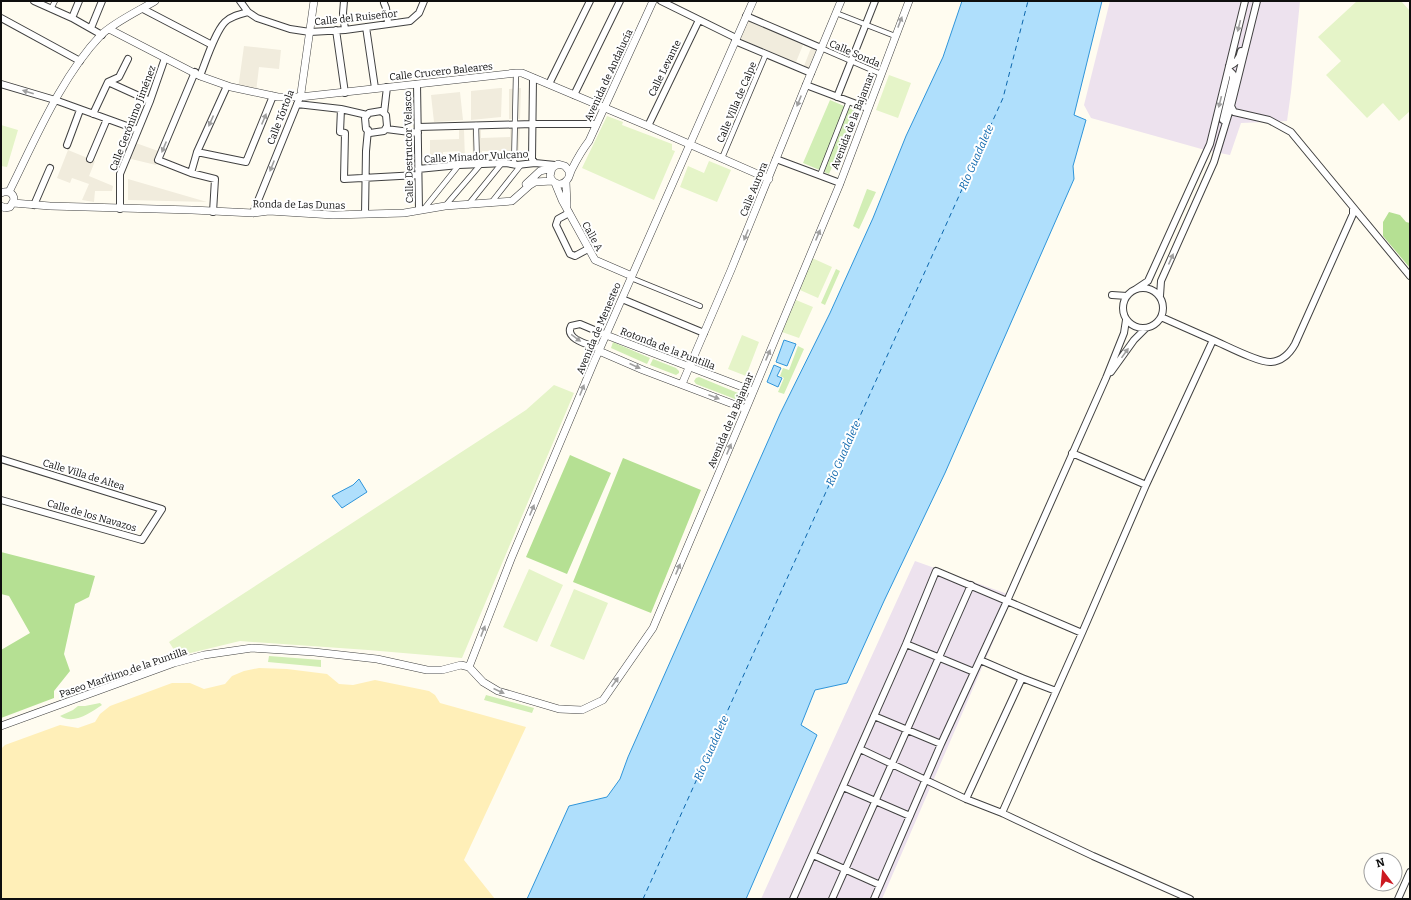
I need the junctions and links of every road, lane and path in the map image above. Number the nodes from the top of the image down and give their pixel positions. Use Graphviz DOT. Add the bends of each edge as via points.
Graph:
graph roads {
  1 [pos="34,1"];
  2 [pos="54,1"];
  3 [pos="79,1"];
  4 [pos="102,1"];
  5 [pos="155,1"];
  6 [pos="240,1"];
  7 [pos="314,1"];
  8 [pos="344,1"];
  9 [pos="424,1"];
  10 [pos="590,1"];
  11 [pos="620,1"];
  12 [pos="653,1"];
  13 [pos="661,1"];
  14 [pos="753,1"];
  15 [pos="841,1"];
  16 [pos="875,1"];
  17 [pos="909,1"];
  18 [pos="1245,1"];
  19 [pos="1253,1"];
  20 [pos="1257,1"];
  21 [pos="384,3"];
  22 [pos="51,9"];
  23 [pos="142,9"];
  24 [pos="248,12"];
  25 [pos="836,13"];
  26 [pos="746,16"];
  27 [pos="1,18"];
  28 [pos="72,18"];
  29 [pos="699,20"];
  30 [pos="388,24"];
  31 [pos="866,25"];
  32 [pos="366,27"];
  33 [pos="91,28"];
  34 [pos="109,29"];
  35 [pos="336,30"];
  36 [pos="345,30"];
  37 [pos="310,32"];
  38 [pos="102,35"];
  39 [pos="895,36"];
  40 [pos="736,40"];
  41 [pos="212,45"];
  42 [pos="821,48"];
  43 [pos="766,54"];
  44 [pos="165,58"];
  45 [pos="128,59"];
  46 [pos="80,61"];
  47 [pos="851,61"];
  48 [pos="1229,68"];
  49 [pos="516,73"];
  50 [pos="811,73"];
  51 [pos="197,74"];
  52 [pos="881,74"];
  53 [pos="533,78"];
  54 [pos="108,82"];
  55 [pos="1,84"];
  56 [pos="417,84"];
  57 [pos="549,84"];
  58 [pos="806,85"];
  59 [pos="227,86"];
  60 [pos="388,87"];
  61 [pos="375,88"];
  62 [pos="345,92"];
  63 [pos="574,95"];
  64 [pos="273,96"];
  65 [pos="837,97"];
  66 [pos="55,100"];
  67 [pos="150,101"];
  68 [pos="298,101"];
  69 [pos="848,101"];
  70 [pos="1230,106"];
  71 [pos="603,108"];
  72 [pos="867,108"];
  73 [pos="80,110"];
  74 [pos="341,110"];
  75 [pos="384,113"];
  76 [pos="93,114"];
  77 [pos="367,115"];
  78 [pos="107,119"];
  79 [pos="533,124"];
  80 [pos="596,124"];
  81 [pos="476,126"];
  82 [pos="648,126"];
  83 [pos="386,129"];
  84 [pos="138,130"];
  85 [pos="368,130"];
  86 [pos="418,130"];
  87 [pos="67,144"];
  88 [pos="689,144"];
  89 [pos="198,152"];
  90 [pos="578,156"];
  91 [pos="722,158"];
  92 [pos="90,159"];
  93 [pos="776,159"];
  94 [pos="1214,162"];
  95 [pos="502,163"];
  96 [pos="535,163"];
  97 [pos="459,164"];
  98 [pos="479,164"];
  99 [pos="514,164"];
  100 [pos="521,165"];
  101 [pos="553,166"];
  102 [pos="565,166"];
  103 [pos="50,168"];
  104 [pos="418,172"];
  105 [pos="190,173"];
  106 [pos="569,174"];
  107 [pos="820,176"];
  108 [pos="365,179"];
  109 [pos="769,179"];
  110 [pos="553,182"];
  111 [pos="566,182"];
  112 [pos="840,183"];
  113 [pos="9,192"];
  114 [pos="1,193"];
  115 [pos="512,201"];
  116 [pos="13,203"];
  117 [pos="491,203"];
  118 [pos="34,205"];
  119 [pos="468,205"];
  120 [pos="445,206"];
  121 [pos="1353,207"];
  122 [pos="2,209"];
  123 [pos="120,209"];
  124 [pos="421,210"];
  125 [pos="568,210"];
  126 [pos="213,212"];
  127 [pos="253,213"];
  128 [pos="365,214"];
  129 [pos="588,249"];
  130 [pos="1410,276"];
  131 [pos="631,277"];
  132 [pos="1136,289"];
  133 [pos="1127,296"];
  134 [pos="1160,296"];
  135 [pos="622,299"];
  136 [pos="1123,305"];
  137 [pos="700,306"];
  138 [pos="1161,317"];
  139 [pos="1126,320"];
  140 [pos="1145,329"];
  141 [pos="704,333"];
  142 [pos="606,335"];
  143 [pos="1213,340"];
  144 [pos="600,350"];
  145 [pos="690,367"];
  146 [pos="1106,378"];
  147 [pos="682,384"];
  148 [pos="753,390"];
  149 [pos="746,409"];
  150 [pos="1072,453"];
  151 [pos="1,459"];
  152 [pos="1146,485"];
  153 [pos="1,500"];
  154 [pos="162,509"];
  155 [pos="971,586"];
  156 [pos="1007,601"];
  157 [pos="1082,633"];
  158 [pos="906,644"];
  159 [pos="939,658"];
  160 [pos="980,660"];
  161 [pos="469,667"];
  162 [pos="974,672"];
  163 [pos="1022,678"];
  164 [pos="1056,691"];
  165 [pos="874,716"];
  166 [pos="1,726"];
  167 [pos="908,730"];
  168 [pos="942,744"];
  169 [pos="860,749"];
  170 [pos="892,764"];
  171 [pos="926,780"];
  172 [pos="843,787"];
  173 [pos="966,799"];
  174 [pos="876,802"];
  175 [pos="1002,813"];
  176 [pos="910,816"];
  177 [pos="813,855"];
  178 [pos="846,870"];
  179 [pos="1410,872"];
  180 [pos="880,885"];
  181 [pos="793,899"];
  182 [pos="832,899"];
  183 [pos="874,899"];
  184 [pos="1190,899"];
  185 [pos="1398,899"];
  1 -- 22 [label="street"];
  2 -- 22 [label="street"];
  3 -- 28 [label="street"];
  4 -- 33 [label="street"];
  5 -- 23 [label="street"];
  6 -- 24 [label="street, Calle del Ruiseñor"];
  7 -- 37 [label="street, Calle Tórtola"];
  8 -- 36 [label="street"];
  9 -- 30 [label="street, Calle del Ruiseñor" via="419,13 410,21"];
  10 -- 57 [label="street"];
  11 -- 63 [label="street"];
  12 -- 71 [label="street, Avenida de Andalucía"];
  13 -- 29 [label="street"];
  14 -- 26 [label="street, Avenida de Menesteo"];
  15 -- 25 [label="street, Calle Aurora"];
  16 -- 31 [label="street"];
  39 -- 17 [label="street, Avenida de la Bajamar, one-way"];
  18 -- 48 [label="street, one-way"];
  19 -- 48 [label="street" via="1240,55"];
  20 -- 70 [label="street"];
  21 -- 30 [label="street"];
  22 -- 28 [label="street"];
  23 -- 34 [label="street"];
  23 -- 41 [label="street"];
  24 -- 37 [label="street, Calle del Ruiseñor" via="290,29"];
  24 -- 41 [label="street" via="225,21"];
  25 -- 31 [label="street"];
  25 -- 42 [label="street, Calle Aurora"];
  26 -- 40 [label="street, Avenida de Menesteo"];
  26 -- 42 [label="street"];
  27 -- 46 [label="street"];
  28 -- 33 [label="street"];
  29 -- 40 [label="street"];
  29 -- 82 [label="street, Calle Levante"];
  30 -- 32 [label="street, Calle del Ruiseñor"];
  31 -- 39 [label="street"];
  31 -- 47 [label="street"];
  32 -- 36 [label="street, Calle del Ruiseñor"];
  32 -- 61 [label="street"];
  33 -- 38 [label="street"];
  34 -- 38 [label="street"];
  34 -- 44 [label="street, Calle Crucero Baleares"];
  35 -- 36 [label="street, Calle del Ruiseñor"];
  35 -- 37 [label="street, Calle del Ruiseñor"];
  35 -- 62 [label="street"];
  37 -- 68 [label="street, Calle Tórtola" via="302,93"];
  38 -- 46 [label="street"];
  39 -- 52 [label="street, Avenida de la Bajamar"];
  40 -- 43 [label="street"];
  40 -- 88 [label="street, Avenida de Menesteo"];
  41 -- 51 [label="street"];
  42 -- 47 [label="street, Calle Sonda"];
  42 -- 50 [label="street, Calle Aurora"];
  43 -- 50 [label="street"];
  43 -- 91 [label="street, Calle Villa de Calpe"];
  44 -- 51 [label="street, Calle Crucero Baleares"];
  44 -- 67 [label="street, Calle Gerónimo Jiménez"];
  45 -- 54 [label="street" via="119,77"];
  46 -- 66 [label="street"];
  47 -- 52 [label="street, Calle Sonda"];
  47 -- 65 [label="street"];
  48 -- 94 [label="street" via="1233,78"];
  48 -- 132 [label="street, one-way" via="1210,144 1148,281"];
  49 -- 53 [label="street, Calle Crucero Baleares"];
  49 -- 56 [label="street, Calle Crucero Baleares"];
  49 -- 99 [label="street"];
  50 -- 58 [label="street, Calle Aurora"];
  51 -- 59 [label="street, Calle Crucero Baleares"];
  51 -- 105 [label="street, one-way" via="158,160"];
  52 -- 72 [label="street, Avenida de la Bajamar"];
  53 -- 57 [label="street, Calle Crucero Baleares"];
  53 -- 79 [label="street"];
  54 -- 67 [label="street"];
  54 -- 76 [label="street"];
  66 -- 55 [label="street, one-way"];
  56 -- 60 [label="street, Calle Crucero Baleares"];
  56 -- 86 [label="street, Calle Destructor Velasco"];
  57 -- 63 [label="street, Calle Crucero Baleares"];
  58 -- 65 [label="street"];
  58 -- 93 [label="street, Calle Aurora, one-way"];
  59 -- 64 [label="street, Calle Crucero Baleares"];
  59 -- 89 [label="street, one-way"];
  60 -- 61 [label="street, Calle Crucero Baleares"];
  60 -- 75 [label="street"];
  61 -- 62 [label="street, Calle Crucero Baleares"];
  62 -- 68 [label="street, Calle Crucero Baleares"];
  63 -- 71 [label="street, Calle Crucero Baleares"];
  64 -- 68 [label="street, Calle Crucero Baleares"];
  89 -- 64 [label="street, one-way" via="246,162"];
  65 -- 69 [label="street"];
  66 -- 73 [label="street"];
  66 -- 113 [label="street"];
  67 -- 84 [label="street, Calle Gerónimo Jiménez"];
  68 -- 74 [label="street"];
  68 -- 127 [label="street, Calle Tórtola, one-way"];
  69 -- 72 [label="street"];
  69 -- 107 [label="street"];
  70 -- 94 [label="street"];
  70 -- 121 [label="street" via="1234,112 1269,120 1291,132"];
  71 -- 80 [label="street, Avenida de Andalucía"];
  71 -- 82 [label="street, Calle Crucero Baleares"];
  72 -- 112 [label="street, Avenida de la Bajamar"];
  73 -- 76 [label="street"];
  73 -- 87 [label="street"];
  74 -- 77 [label="street"];
  74 -- 108 [label="street, Calle Minador Vulcano" via="340,132 345,133 344,180"];
  75 -- 77 [label="street"];
  75 -- 83 [label="street"];
  76 -- 78 [label="street"];
  77 -- 85 [label="street" via="365,118"];
  78 -- 84 [label="street"];
  78 -- 92 [label="street"];
  79 -- 80 [label="street"];
  79 -- 81 [label="street"];
  79 -- 96 [label="street" via="532,159"];
  80 -- 90 [label="street, Avenida de Andalucía" via="589,141"];
  81 -- 86 [label="street"];
  81 -- 98 [label="street"];
  82 -- 88 [label="street, Calle Crucero Baleares"];
  83 -- 85 [label="street" via="370,133"];
  83 -- 86 [label="street"];
  84 -- 123 [label="street, Calle Gerónimo Jiménez" via="120,174"];
  85 -- 108 [label="street"];
  86 -- 104 [label="street, Calle Destructor Velasco"];
  88 -- 91 [label="street, Calle Crucero Baleares"];
  88 -- 131 [label="street, Avenida de Menesteo"];
  89 -- 105 [label="street"];
  90 -- 102 [label="street, Avenida de Andalucía"];
  90 -- 106 [label="street, Avenida de Andalucía"];
  91 -- 109 [label="street, Calle Crucero Baleares"];
  93 -- 107 [label="street"];
  93 -- 109 [label="street, Calle Aurora"];
  134 -- 94 [label="street, one-way" via="1161,282"];
  95 -- 98 [label="street, Calle Minador Vulcano"];
  95 -- 99 [label="street, Calle Minador Vulcano"];
  95 -- 119 [label="street"];
  96 -- 100 [label="street, Calle Minador Vulcano"];
  96 -- 101 [label="street, Calle Minador Vulcano"];
  97 -- 98 [label="street, Calle Minador Vulcano"];
  97 -- 104 [label="street, Calle Minador Vulcano"];
  97 -- 124 [label="street"];
  98 -- 120 [label="street"];
  99 -- 100 [label="street, Calle Minador Vulcano"];
  100 -- 117 [label="street"];
  101 -- 102 [label="street"];
  101 -- 110 [label="street" via="550,173"];
  101 -- 115 [label="street" via="540,171 524,185"];
  102 -- 106 [label="street"];
  103 -- 118 [label="street"];
  104 -- 108 [label="street, Calle Minador Vulcano"];
  104 -- 124 [label="street, Calle Destructor Velasco"];
  105 -- 126 [label="street" via="215,179"];
  106 -- 111 [label="street"];
  107 -- 112 [label="street"];
  108 -- 128 [label="street"];
  109 -- 141 [label="street, Calle Aurora, one-way"];
  110 -- 111 [label="street"];
  110 -- 115 [label="street" via="535,182"];
  110 -- 125 [label="street, Calle A"];
  111 -- 125 [label="street, Calle A"];
  148 -- 112 [label="street, Avenida de la Bajamar, one-way"];
  113 -- 114 [label="street"];
  113 -- 116 [label="street" via="13,195"];
  115 -- 117 [label="street, Ronda de Las Dunas"];
  116 -- 118 [label="street, Ronda de Las Dunas"];
  116 -- 122 [label="street" via="10,207"];
  117 -- 119 [label="street, Ronda de Las Dunas"];
  118 -- 123 [label="street, Ronda de Las Dunas"];
  119 -- 120 [label="street, Ronda de Las Dunas"];
  120 -- 124 [label="street, Ronda de Las Dunas"];
  121 -- 130 [label="street"];
  121 -- 143 [label="street" via="1346,231 1290,352 1281,359 1266,362"];
  123 -- 126 [label="street, Ronda de Las Dunas"];
  124 -- 128 [label="street, Ronda de Las Dunas"];
  125 -- 129 [label="street, Calle A"];
  125 -- 129 [label="street" via="558,219 556,225 570,254 575,256"];
  126 -- 127 [label="street, Ronda de Las Dunas"];
  127 -- 128 [label="street, Ronda de Las Dunas" via="269,211"];
  129 -- 131 [label="street, Calle A" via="595,260"];
  131 -- 135 [label="street, Avenida de Menesteo"];
  131 -- 137 [label="street"];
  132 -- 133 [label="street"];
  132 -- 134 [label="street" via="1153,290"];
  133 -- 136 [label="street"];
  133 -- 136 [label="street" via="1112,295"];
  134 -- 138 [label="street" via="1163,304"];
  135 -- 141 [label="street"];
  135 -- 142 [label="street, Avenida de Menesteo"];
  136 -- 139 [label="street"];
  138 -- 140 [label="street" via="1153,326"];
  138 -- 143 [label="street"];
  139 -- 140 [label="street" via="1136,328"];
  139 -- 146 [label="street" via="1124,333"];
  146 -- 140 [label="street, one-way"];
  141 -- 145 [label="street, Calle Aurora"];
  142 -- 144 [label="street, Avenida de Menesteo"];
  142 -- 144 [label="street, Rotonda de la Puntilla, one-way" via="580,324 571,326 570,334 577,340"];
  142 -- 145 [label="street, Rotonda de la Puntilla"];
  143 -- 152 [label="street"];
  144 -- 147 [label="street, one-way" via="643,370"];
  161 -- 144 [label="street, Avenida de Menesteo, one-way" via="511,559"];
  145 -- 147 [label="street, Calle Aurora"];
  145 -- 148 [label="street, Rotonda de la Puntilla"];
  146 -- 150 [label="street"];
  147 -- 149 [label="street, one-way"];
  148 -- 149 [label="street, Avenida de la Bajamar"];
  161 -- 149 [label="street, Avenida de la Bajamar, one-way" via="483,682 498,691 559,709 582,710 603,700 653,628"];
  150 -- 152 [label="street"];
  150 -- 156 [label="street"];
  151 -- 154 [label="street, Calle Villa de Altea"];
  152 -- 157 [label="street"];
  153 -- 154 [label="street, Calle de los Navazos" via="142,540"];
  155 -- 156 [label="street"];
  155 -- 158 [label="street" via="936,571"];
  155 -- 159 [label="street"];
  156 -- 157 [label="street"];
  156 -- 160 [label="street"];
  157 -- 164 [label="street"];
  158 -- 159 [label="street"];
  158 -- 165 [label="street"];
  159 -- 162 [label="street"];
  159 -- 167 [label="street"];
  160 -- 162 [label="street"];
  160 -- 163 [label="street"];
  161 -- 166 [label="street, Paseo Marítimo de la Puntilla" via="461,665 442,670 427,670 377,659 314,652 252,648 228,651 174,663"];
  162 -- 168 [label="street"];
  163 -- 164 [label="street"];
  163 -- 173 [label="street"];
  164 -- 175 [label="street"];
  165 -- 167 [label="street"];
  165 -- 169 [label="street"];
  167 -- 168 [label="street"];
  167 -- 170 [label="street"];
  168 -- 171 [label="street"];
  169 -- 170 [label="street"];
  169 -- 172 [label="street"];
  170 -- 171 [label="street"];
  170 -- 174 [label="street"];
  171 -- 173 [label="street"];
  171 -- 176 [label="street"];
  172 -- 174 [label="street"];
  172 -- 177 [label="street"];
  173 -- 175 [label="street"];
  174 -- 176 [label="street"];
  174 -- 178 [label="street"];
  175 -- 184 [label="street"];
  176 -- 180 [label="street"];
  177 -- 178 [label="street"];
  177 -- 181 [label="street"];
  178 -- 180 [label="street"];
  178 -- 182 [label="street"];
  179 -- 185 [label="street"];
  180 -- 183 [label="street"];
}
